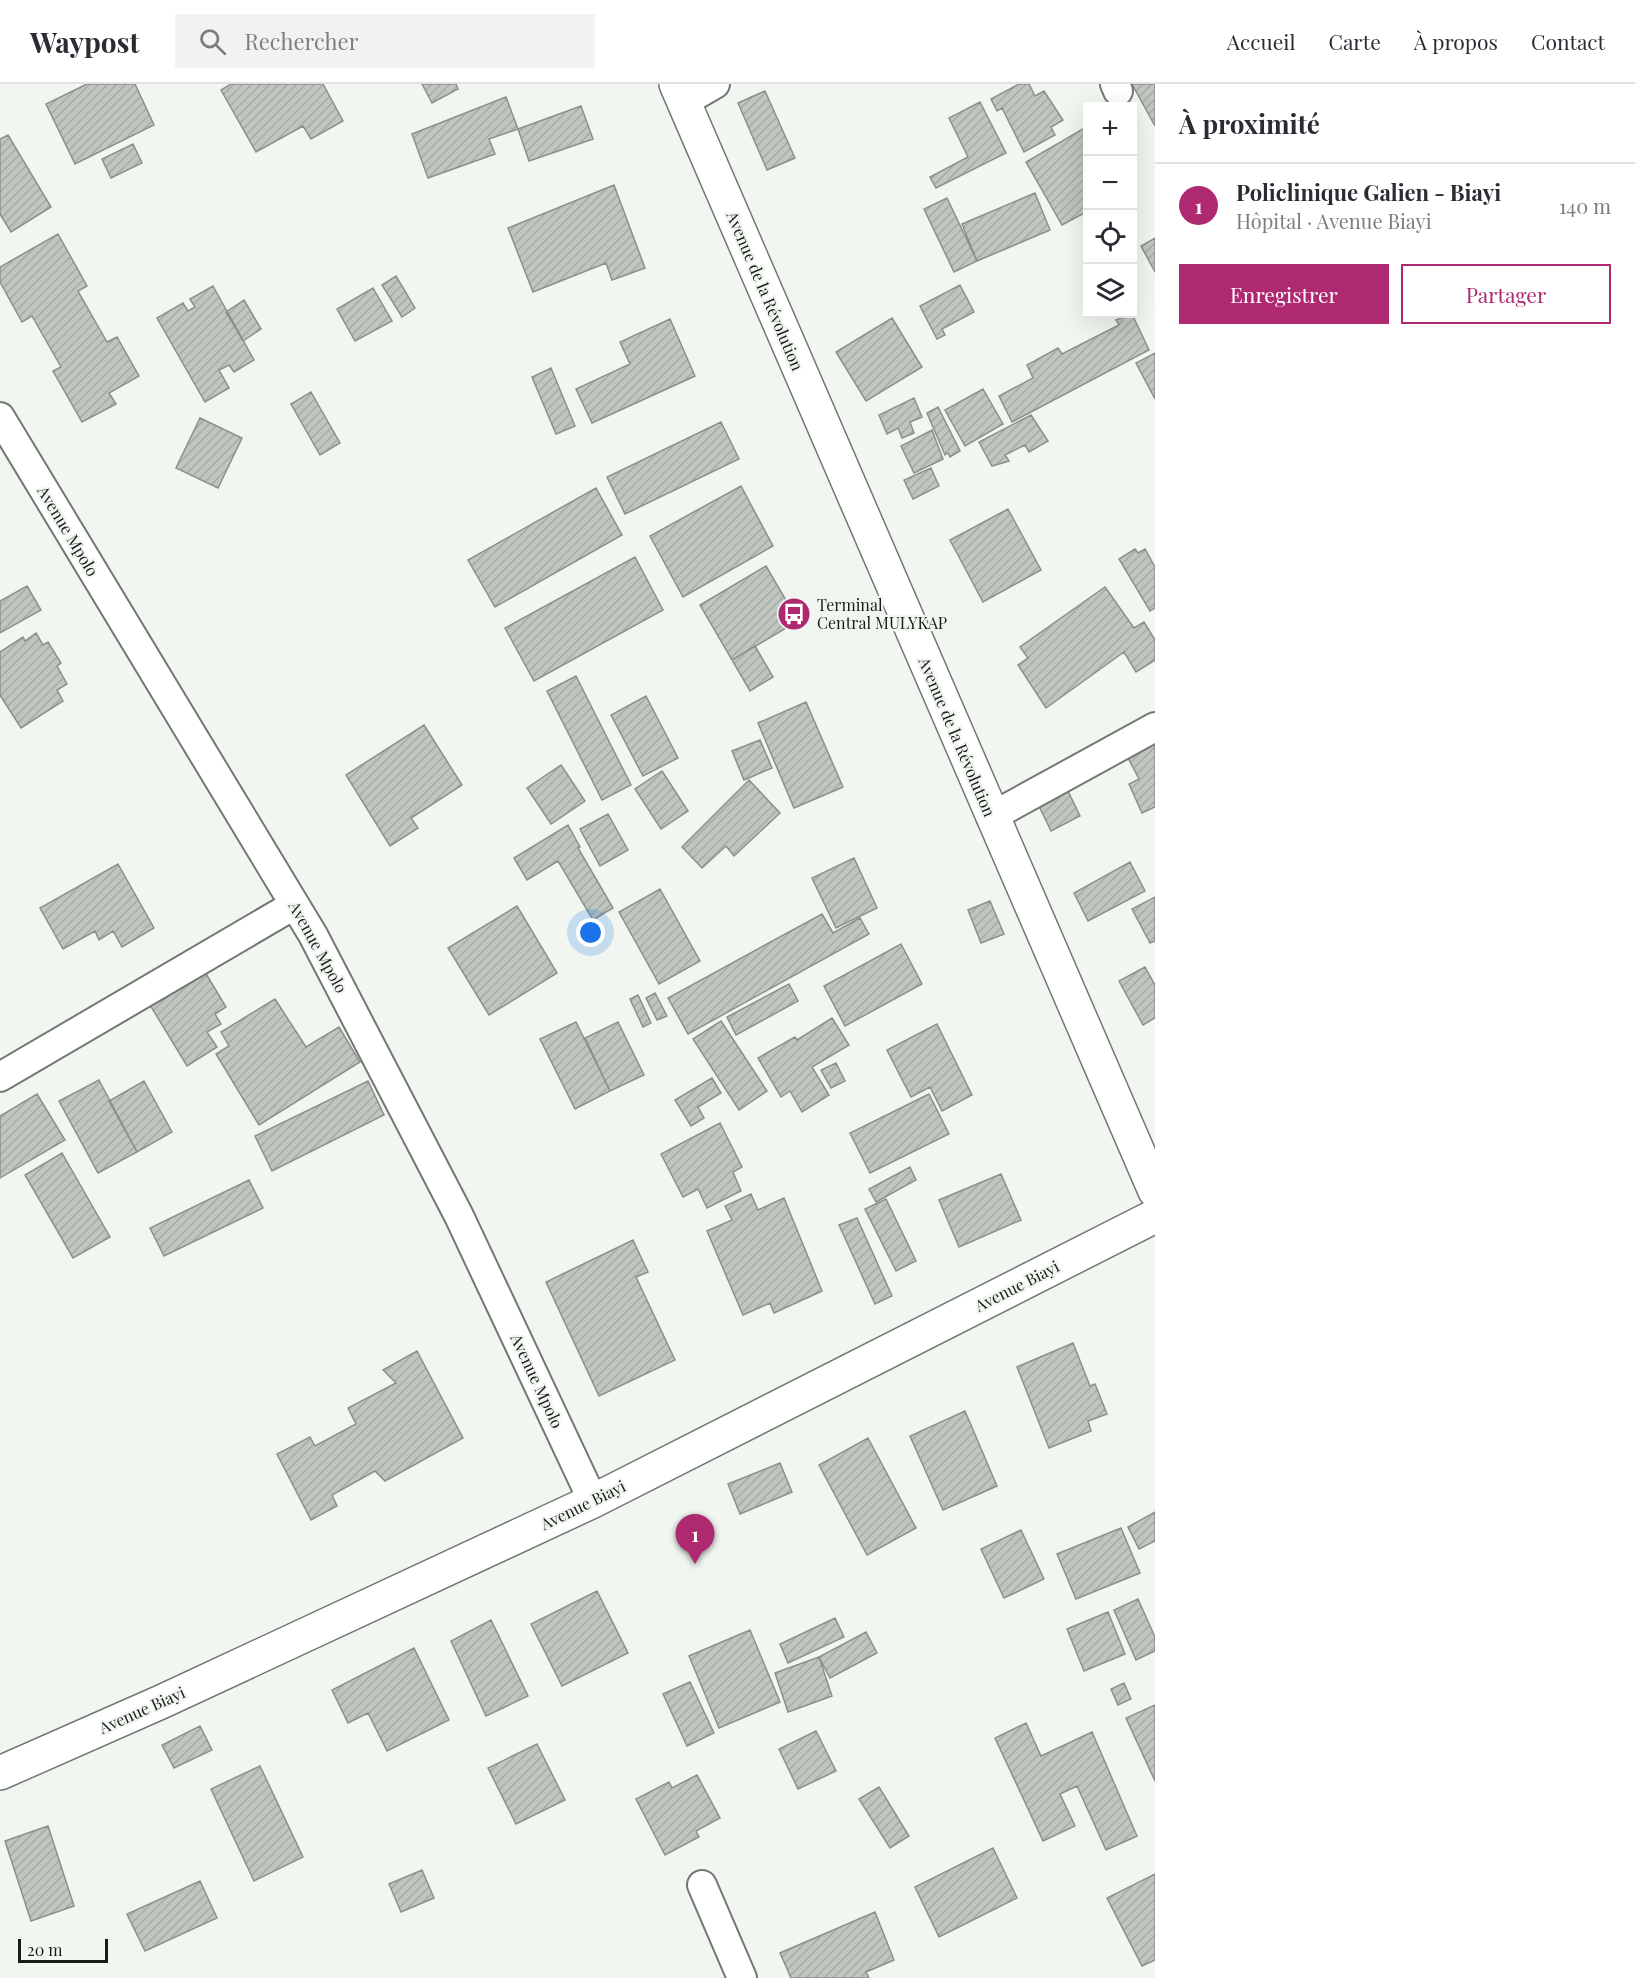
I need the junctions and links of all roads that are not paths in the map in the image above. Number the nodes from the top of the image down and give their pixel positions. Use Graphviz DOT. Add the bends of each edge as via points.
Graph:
graph roads {
  1 [pos="715,84"];
  2 [pos="680,93"];
  3 [pos="3,431"];
  4 [pos="1155,727"];
  5 [pos="991,817"];
  6 [pos="294,905"];
  7 [pos="0,1077"];
  8 [pos="1155,1191"];
  9 [pos="1155,1216"];
  10 [pos="593,1501"];
  11 [pos="0,1773"];
  12 [pos="702,1885"];
  13 [pos="742,1978"];
  1 -- 2 [label="street"];
  2 -- 5 [label="street, Avenue de la Révolution"];
  3 -- 6 [label="street, Avenue Mpolo"];
  4 -- 5 [label="street"];
  5 -- 8 [label="street, Avenue de la Révolution"];
  6 -- 7 [label="street"];
  6 -- 10 [label="street, Avenue Mpolo" via="459,1216"];
  9 -- 10 [label="street, Avenue Biayi"];
  10 -- 11 [label="street, Avenue Biayi"];
  12 -- 13 [label="street"];
}
